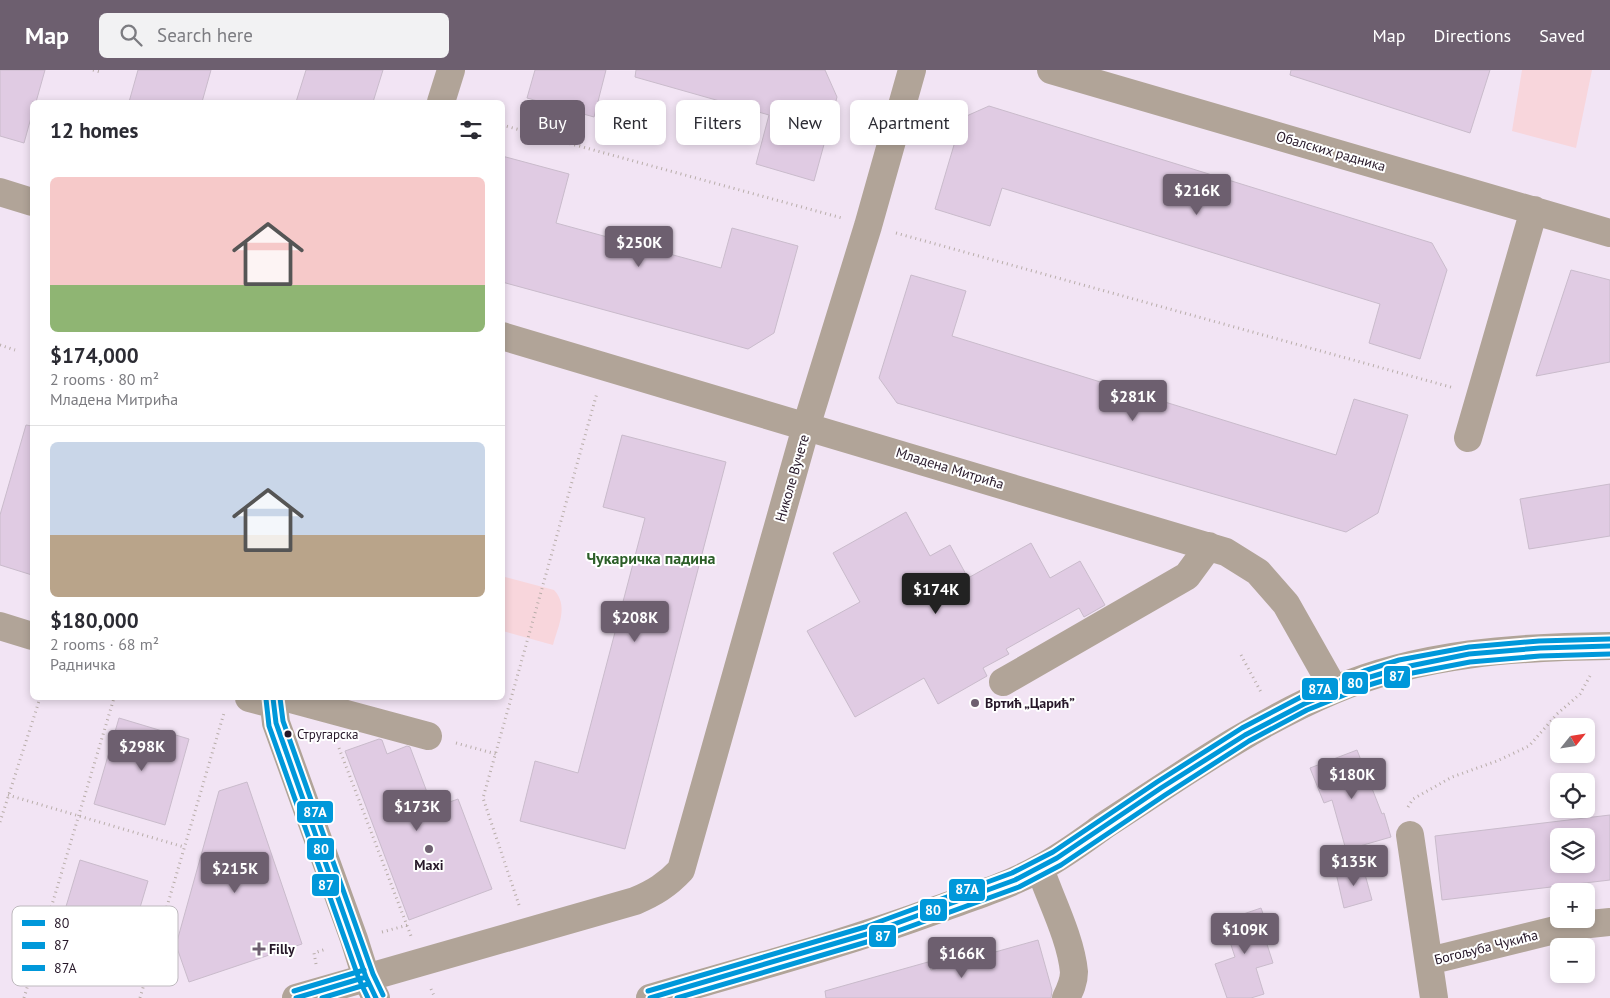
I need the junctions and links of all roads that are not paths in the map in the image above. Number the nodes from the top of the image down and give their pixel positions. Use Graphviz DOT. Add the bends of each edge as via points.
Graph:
graph roads {
  1 [pos="451,70"];
  2 [pos="912,70"];
  3 [pos="1051,70"];
  4 [pos="442,100"];
  5 [pos="0,192"];
  6 [pos="30,201"];
  7 [pos="1534,210"];
  8 [pos="1610,233"];
  9 [pos="505,337"];
  10 [pos="806,427"];
  11 [pos="1468,438"];
  12 [pos="1209,546"];
  13 [pos="0,626"];
  14 [pos="30,635"];
  15 [pos="1610,646"];
  16 [pos="1003,682"];
  17 [pos="1334,689"];
  18 [pos="262,701"];
  19 [pos="428,736"];
  20 [pos="1409,823"];
  21 [pos="1040,868"];
  22 [pos="1610,922"];
  23 [pos="1428,961"];
  24 [pos="371,988"];
  25 [pos="296,998"];
  26 [pos="650,998"];
  27 [pos="1066,998"];
  28 [pos="1434,998"];
  1 -- 4 [label="street"];
  2 -- 10 [label="street, Николе Вучете"];
  3 -- 7 [label="street, Обалских радника"];
  5 -- 6 [label="street"];
  7 -- 8 [label="street, Обалских радника"];
  7 -- 11 [label="street"];
  9 -- 10 [label="street, Младена Митрића"];
  10 -- 12 [label="street, Младена Митрића"];
  10 -- 24 [label="street, Николе Вучете" via="681,870 670,883 635,901 527,931"];
  12 -- 16 [label="street" via="1187,576"];
  12 -- 17 [label="street, Младена Митрића" via="1241,560 1258,572 1273,589 1286,604"];
  13 -- 14 [label="street"];
  15 -- 17 [label="street" via="1528,650 1426,661"];
  17 -- 21 [label="street" via="1275,718"];
  18 -- 19 [label="street"];
  18 -- 24 [label="street" via="276,723"];
  20 -- 23 [label="street"];
  21 -- 26 [label="street" via="991,890 852,939"];
  21 -- 27 [label="street" via="1068,945 1074,973"];
  22 -- 23 [label="street, Богољуба Чукића" via="1571,926"];
  23 -- 28 [label="street, Богољуба Чукића"];
  24 -- 25 [label="street"];
}
